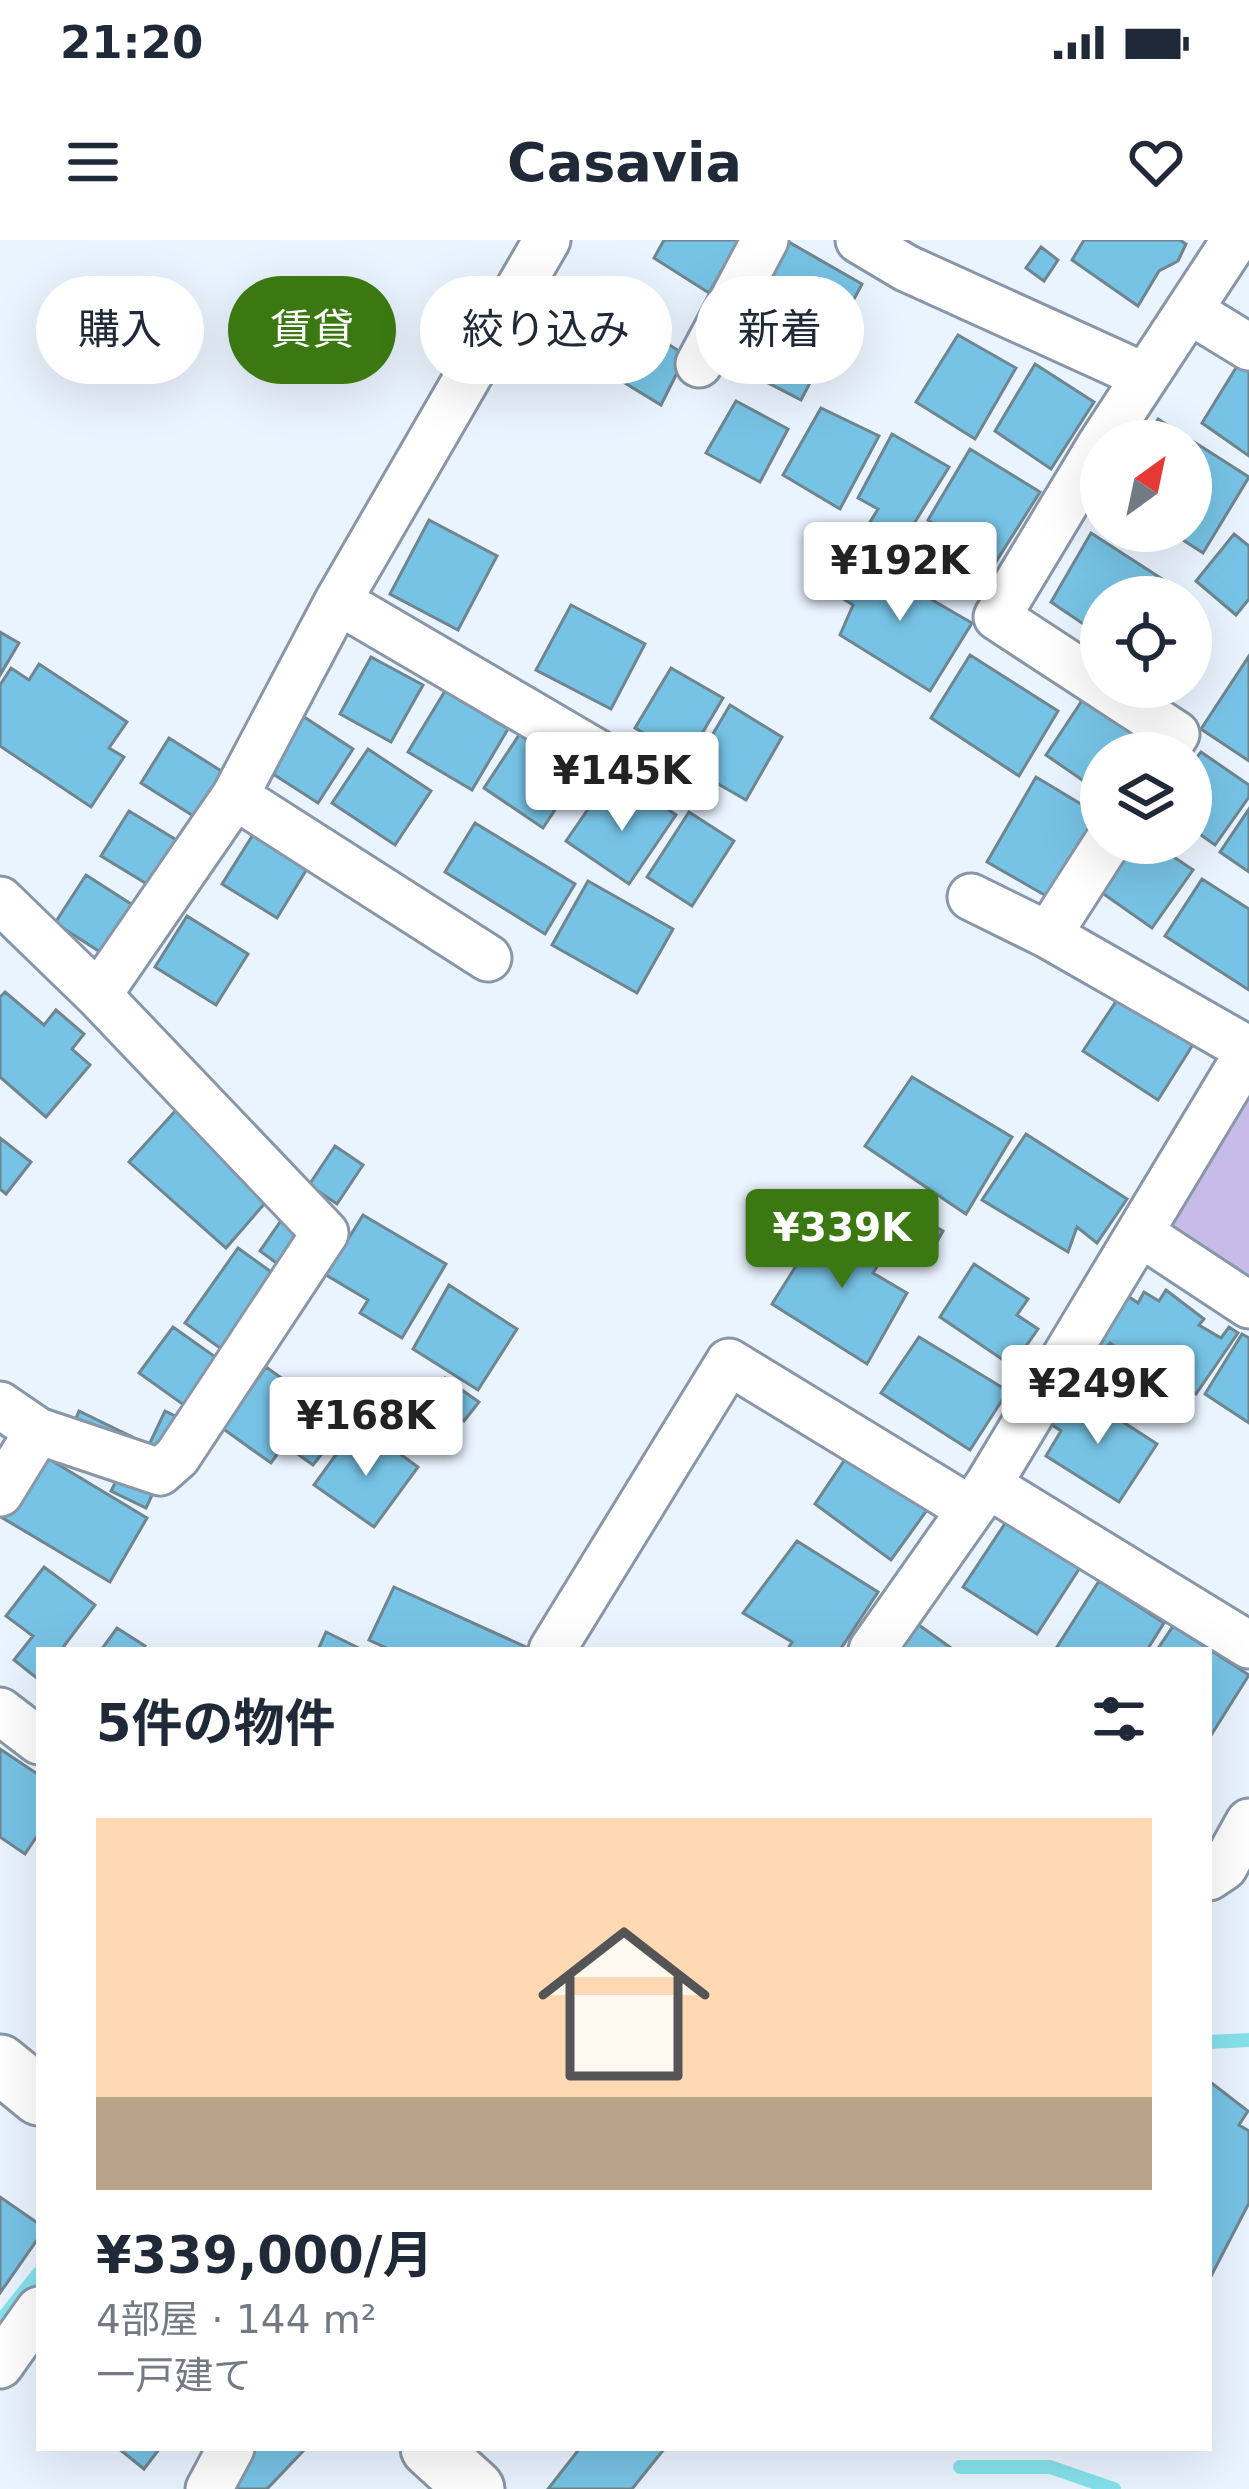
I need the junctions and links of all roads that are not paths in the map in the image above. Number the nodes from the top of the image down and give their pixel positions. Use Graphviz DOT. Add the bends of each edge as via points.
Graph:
graph roads {
  1 [pos="548,240"];
  2 [pos="765,240"];
  3 [pos="859,240"];
  4 [pos="1234,240"];
  5 [pos="915,254"];
  6 [pos="746,276"];
  7 [pos="1190,311"];
  8 [pos="1249,347"];
  9 [pos="1142,375"];
  10 [pos="1115,420"];
  11 [pos="1080,479"];
  12 [pos="338,601"];
  13 [pos="1080,672"];
  14 [pos="1136,708"];
  15 [pos="1173,732"];
  16 [pos="628,771"];
  17 [pos="235,796"];
  18 [pos="1094,864"];
  19 [pos="970,897"];
  20 [pos="0,900"];
  21 [pos="1048,935"];
  22 [pos="488,958"];
  23 [pos="98,995"];
  24 [pos="1249,1050"];
  25 [pos="1140,1233"];
  26 [pos="1249,1305"];
  27 [pos="0,1405"];
  28 [pos="38,1431"];
  29 [pos="0,1493"];
  30 [pos="979,1497"];
  31 [pos="1249,1645"];
  32 [pos="554,1647"];
  33 [pos="874,1647"];
  34 [pos="0,1711"];
  35 [pos="36,1739"];
  36 [pos="1249,1822"];
  37 [pos="1212,1875"];
  38 [pos="0,2064"];
  39 [pos="36,2094"];
  40 [pos="36,2315"];
  41 [pos="0,2365"];
  42 [pos="229,2451"];
  43 [pos="433,2451"];
  44 [pos="208,2489"];
  45 [pos="475,2489"];
  1 -- 12 [label="street"];
  2 -- 6 [label="street"];
  3 -- 5 [label="street"];
  4 -- 7 [label="street"];
  5 -- 9 [label="street"];
  7 -- 8 [label="street"];
  7 -- 9 [label="street"];
  9 -- 10 [label="street"];
  11 -- 13 [label="street" via="997,617"];
  12 -- 16 [label="street"];
  12 -- 17 [label="street"];
  14 -- 15 [label="street"];
  17 -- 22 [label="street"];
  17 -- 23 [label="street"];
  18 -- 21 [label="street"];
  19 -- 21 [label="street"];
  20 -- 23 [label="street"];
  21 -- 24 [label="street"];
  23 -- 28 [label="street" via="326,1233 160,1472"];
  24 -- 25 [label="street"];
  25 -- 26 [label="street"];
  25 -- 30 [label="street"];
  27 -- 28 [label="street"];
  28 -- 29 [label="street"];
  30 -- 31 [label="street"];
  30 -- 32 [label="street" via="730,1362"];
  30 -- 33 [label="street"];
  34 -- 35 [label="street"];
  36 -- 37 [label="street"];
  38 -- 39 [label="main road"];
  40 -- 41 [label="street"];
  42 -- 44 [label="street"];
  43 -- 45 [label="main road"];
}
